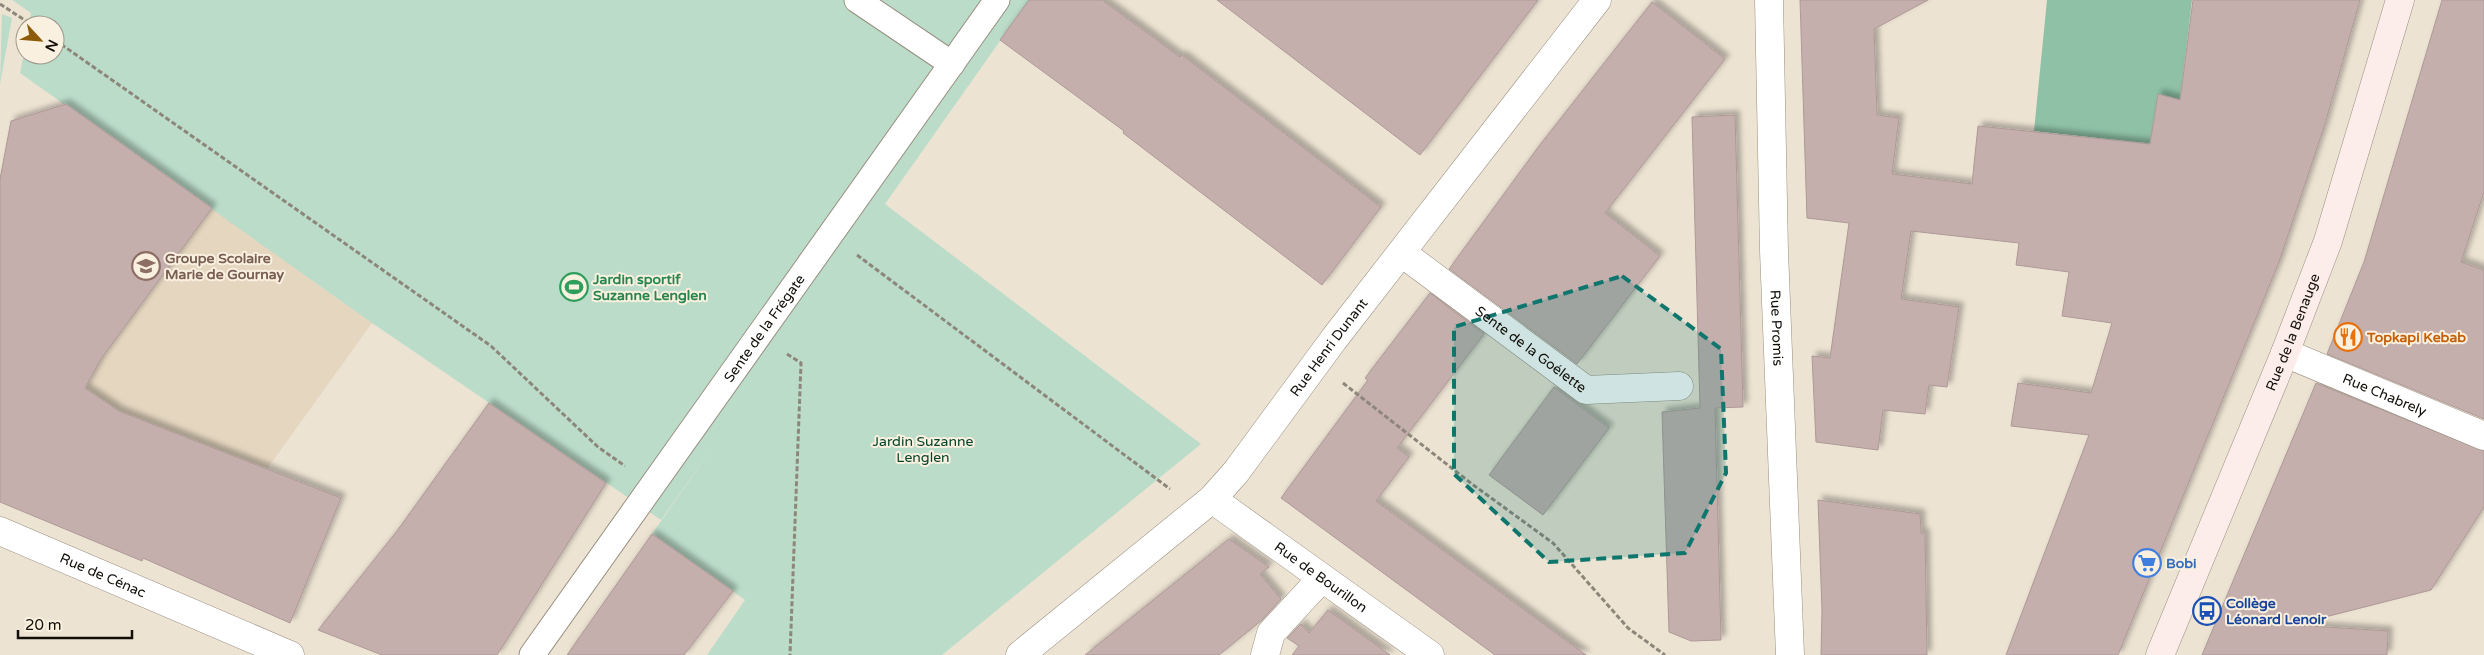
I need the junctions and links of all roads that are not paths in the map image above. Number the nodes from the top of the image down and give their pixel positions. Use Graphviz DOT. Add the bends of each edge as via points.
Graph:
graph roads {
  1 [pos="857,0"];
  2 [pos="997,0"];
  3 [pos="1596,0"];
  4 [pos="1769,0"];
  5 [pos="2400,0"];
  6 [pos="952,64"];
  7 [pos="1402,253"];
  8 [pos="2285,353"];
  9 [pos="1679,386"];
  10 [pos="2484,436"];
  11 [pos="1204,505"];
  12 [pos="0,531"];
  13 [pos="1322,578"];
  14 [pos="290,655"];
  15 [pos="532,655"];
  16 [pos="1020,655"];
  17 [pos="1265,655"];
  18 [pos="1430,655"];
  19 [pos="1790,655"];
  20 [pos="2160,655"];
  1 -- 6 [label="street"];
  2 -- 6 [label="street, Sente de la Frégate"];
  3 -- 7 [label="street, Rue Henri Dunant"];
  4 -- 19 [label="street, Rue Promis" via="1774,251"];
  5 -- 8 [label="main road, Rue de la Benauge" via="2328,241"];
  6 -- 15 [label="street, Sente de la Frégate"];
  7 -- 9 [label="street, Sente de la Goélette" via="1586,390"];
  7 -- 11 [label="street, Rue Henri Dunant" via="1236,472"];
  8 -- 10 [label="street, Rue Chabrely"];
  8 -- 20 [label="main road, Rue de la Benauge"];
  11 -- 13 [label="street, Rue de Bourillon"];
  11 -- 16 [label="street, Rue Henri Dunant"];
  12 -- 14 [label="street, Rue de Cénac"];
  13 -- 17 [label="street" via="1271,633"];
  13 -- 18 [label="street, Rue de Bourillon"];
}
